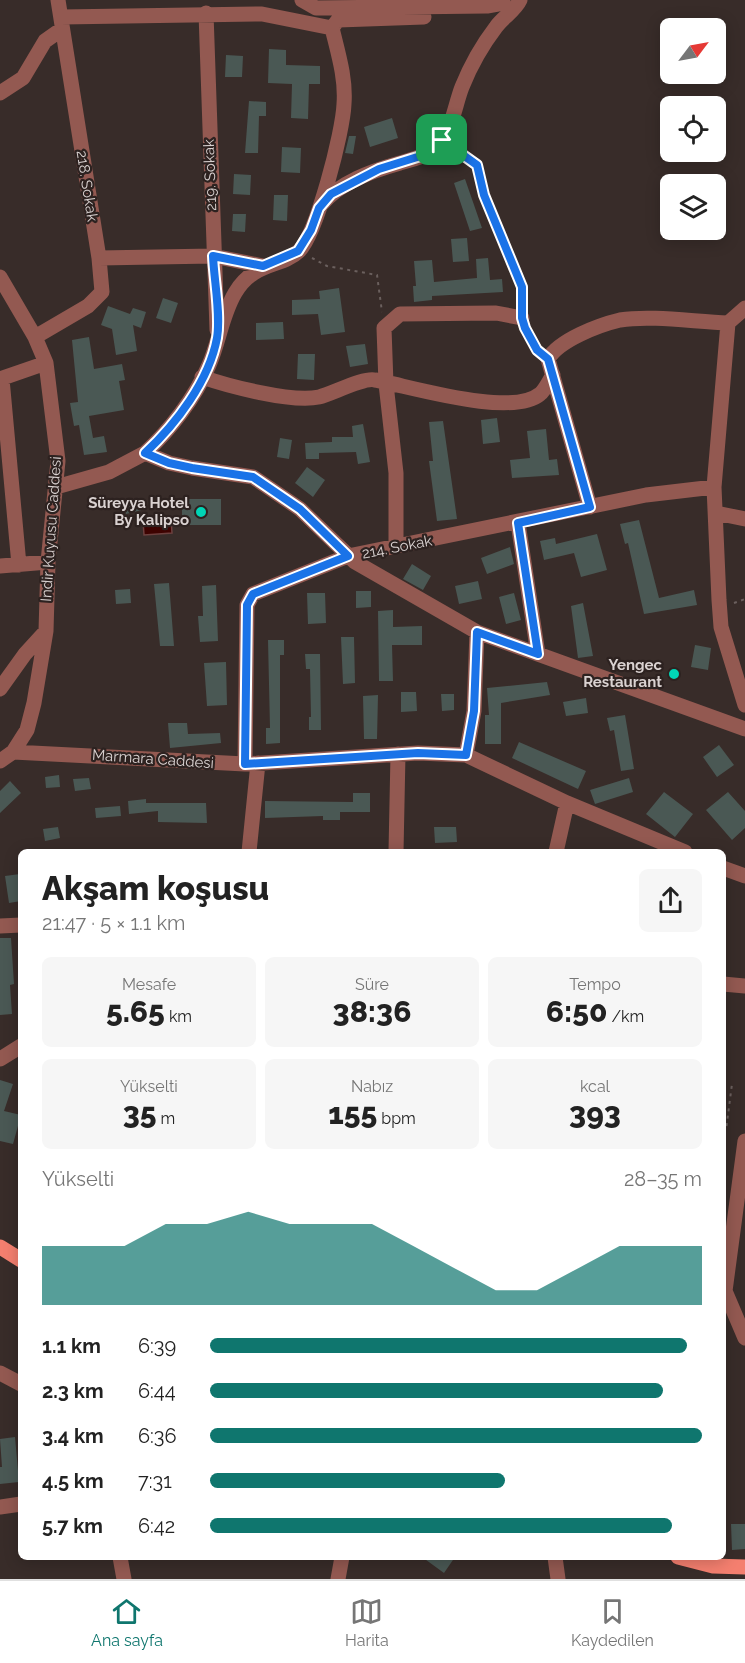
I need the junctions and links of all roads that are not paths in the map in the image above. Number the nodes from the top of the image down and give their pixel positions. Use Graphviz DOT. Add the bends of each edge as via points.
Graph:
graph roads {
  1 [pos="58,0"];
  2 [pos="302,0"];
  3 [pos="503,0"];
  4 [pos="520,0"];
  5 [pos="261,7"];
  6 [pos="316,8"];
  7 [pos="206,13"];
  8 [pos="501,21"];
  9 [pos="61,23"];
  10 [pos="326,26"];
  11 [pos="0,93"];
  12 [pos="319,208"];
  13 [pos="213,256"];
  14 [pos="99,258"];
  15 [pos="263,266"];
  16 [pos="0,277"];
  17 [pos="745,308"];
  18 [pos="522,318"];
  19 [pos="728,323"];
  20 [pos="217,336"];
  21 [pos="34,337"];
  22 [pos="46,363"];
  23 [pos="553,375"];
  24 [pos="202,377"];
  25 [pos="1,379"];
  26 [pos="386,384"];
  27 [pos="145,453"];
  28 [pos="56,487"];
  29 [pos="714,487"];
  30 [pos="590,507"];
  31 [pos="716,513"];
  32 [pos="745,519"];
  33 [pos="518,523"];
  34 [pos="396,546"];
  35 [pos="348,556"];
  36 [pos="48,562"];
  37 [pos="19,565"];
  38 [pos="0,566"];
  39 [pos="46,631"];
  40 [pos="477,632"];
  41 [pos="538,654"];
  42 [pos="0,690"];
  43 [pos="745,705"];
  44 [pos="745,729"];
  45 [pos="398,754"];
  46 [pos="466,755"];
  47 [pos="6,757"];
  48 [pos="251,764"];
  49 [pos="567,803"];
  50 [pos="249,849"];
  51 [pos="396,849"];
  52 [pos="556,849"];
  53 [pos="677,849"];
  54 [pos="726,869"];
  55 [pos="745,876"];
  56 [pos="18,925"];
  57 [pos="0,926"];
  58 [pos="726,984"];
  59 [pos="745,986"];
  60 [pos="18,1048"];
  61 [pos="0,1059"];
  62 [pos="745,1141"];
  63 [pos="0,1247"];
  64 [pos="18,1258"];
  65 [pos="726,1277"];
  66 [pos="726,1295"];
  67 [pos="745,1338"];
  68 [pos="0,1373"];
  69 [pos="18,1382"];
  70 [pos="18,1504"];
  71 [pos="0,1507"];
  72 [pos="121,1560"];
  73 [pos="341,1560"];
  74 [pos="555,1560"];
  75 [pos="690,1560"];
  76 [pos="738,1572"];
  77 [pos="124,1579"];
  78 [pos="338,1579"];
  79 [pos="558,1579"];
  1 -- 9 [label="street, 218. Sokak"];
  2 -- 6 [label="street"];
  3 -- 6 [label="street" via="487,6"];
  4 -- 8 [label="street"];
  5 -- 7 [label="street"];
  5 -- 10 [label="street"];
  6 -- 10 [label="street"];
  7 -- 9 [label="street"];
  7 -- 13 [label="street, 219. Sokak"];
  8 -- 10 [label="street" via="476,14 338,20"];
  8 -- 12 [label="street" via="462,88 453,120 442,140 427,154 379,169 338,189"];
  9 -- 11 [label="street" via="23,78"];
  9 -- 14 [label="street, 218. Sokak"];
  10 -- 12 [label="street" via="344,75 344,104"];
  12 -- 15 [label="street" via="298,251"];
  13 -- 14 [label="street"];
  13 -- 15 [label="street"];
  13 -- 20 [label="street, 219. Sokak"];
  14 -- 21 [label="street, 218. Sokak" via="102,292 88,306"];
  15 -- 20 [label="street" via="235,293"];
  16 -- 21 [label="street, Indir Kuyusu Caddesi"];
  17 -- 19 [label="street"];
  18 -- 26 [label="street" via="495,313 400,314 384,328"];
  19 -- 23 [label="street" via="620,320 569,339 553,351 548,359"];
  19 -- 29 [label="street"];
  20 -- 24 [label="street"];
  21 -- 22 [label="street, Indir Kuyusu Caddesi"];
  22 -- 25 [label="street"];
  22 -- 28 [label="street, Indir Kuyusu Caddesi" via="58,460"];
  23 -- 26 [label="street" via="540,394 526,401 505,403"];
  23 -- 30 [label="street"];
  24 -- 26 [label="street" via="237,390 316,398 372,379"];
  24 -- 27 [label="street" via="160,439"];
  25 -- 37 [label="street"];
  26 -- 34 [label="street" via="396,473"];
  27 -- 28 [label="street" via="109,472"];
  27 -- 35 [label="street" via="181,466 253,477 300,509"];
  28 -- 36 [label="street, Indir Kuyusu Caddesi"];
  29 -- 30 [label="street, 214. Sokak"];
  29 -- 31 [label="street"];
  30 -- 33 [label="street, 214. Sokak"];
  31 -- 32 [label="street"];
  31 -- 43 [label="street" via="721,627"];
  33 -- 34 [label="street, 214. Sokak"];
  33 -- 41 [label="street"];
  34 -- 35 [label="street, 214. Sokak"];
  35 -- 40 [label="street"];
  35 -- 48 [label="street, 214. Sokak" via="253,594 247,605"];
  36 -- 37 [label="street"];
  36 -- 39 [label="street, Indir Kuyusu Caddesi"];
  37 -- 38 [label="street"];
  39 -- 42 [label="street"];
  39 -- 47 [label="street, Indir Kuyusu Caddesi" via="27,730"];
  40 -- 41 [label="street"];
  40 -- 46 [label="street" via="474,711"];
  41 -- 44 [label="street"];
  45 -- 46 [label="street, Marmara Caddesi"];
  45 -- 48 [label="street, Marmara Caddesi"];
  45 -- 51 [label="street"];
  46 -- 49 [label="street, Marmara Caddesi"];
  47 -- 48 [label="street, Marmara Caddesi"];
  48 -- 50 [label="street, 214. Sokak"];
  49 -- 52 [label="street"];
  49 -- 53 [label="street, Marmara Caddesi"];
  54 -- 55 [label="street"];
  56 -- 57 [label="street"];
  58 -- 59 [label="street"];
  60 -- 61 [label="street"];
  62 -- 65 [label="street"];
  63 -- 64 [label="main road"];
  66 -- 67 [label="street"];
  68 -- 69 [label="street"];
  70 -- 71 [label="street"];
  72 -- 77 [label="street"];
  73 -- 78 [label="street"];
  74 -- 79 [label="street"];
  75 -- 76 [label="main road"];
}
